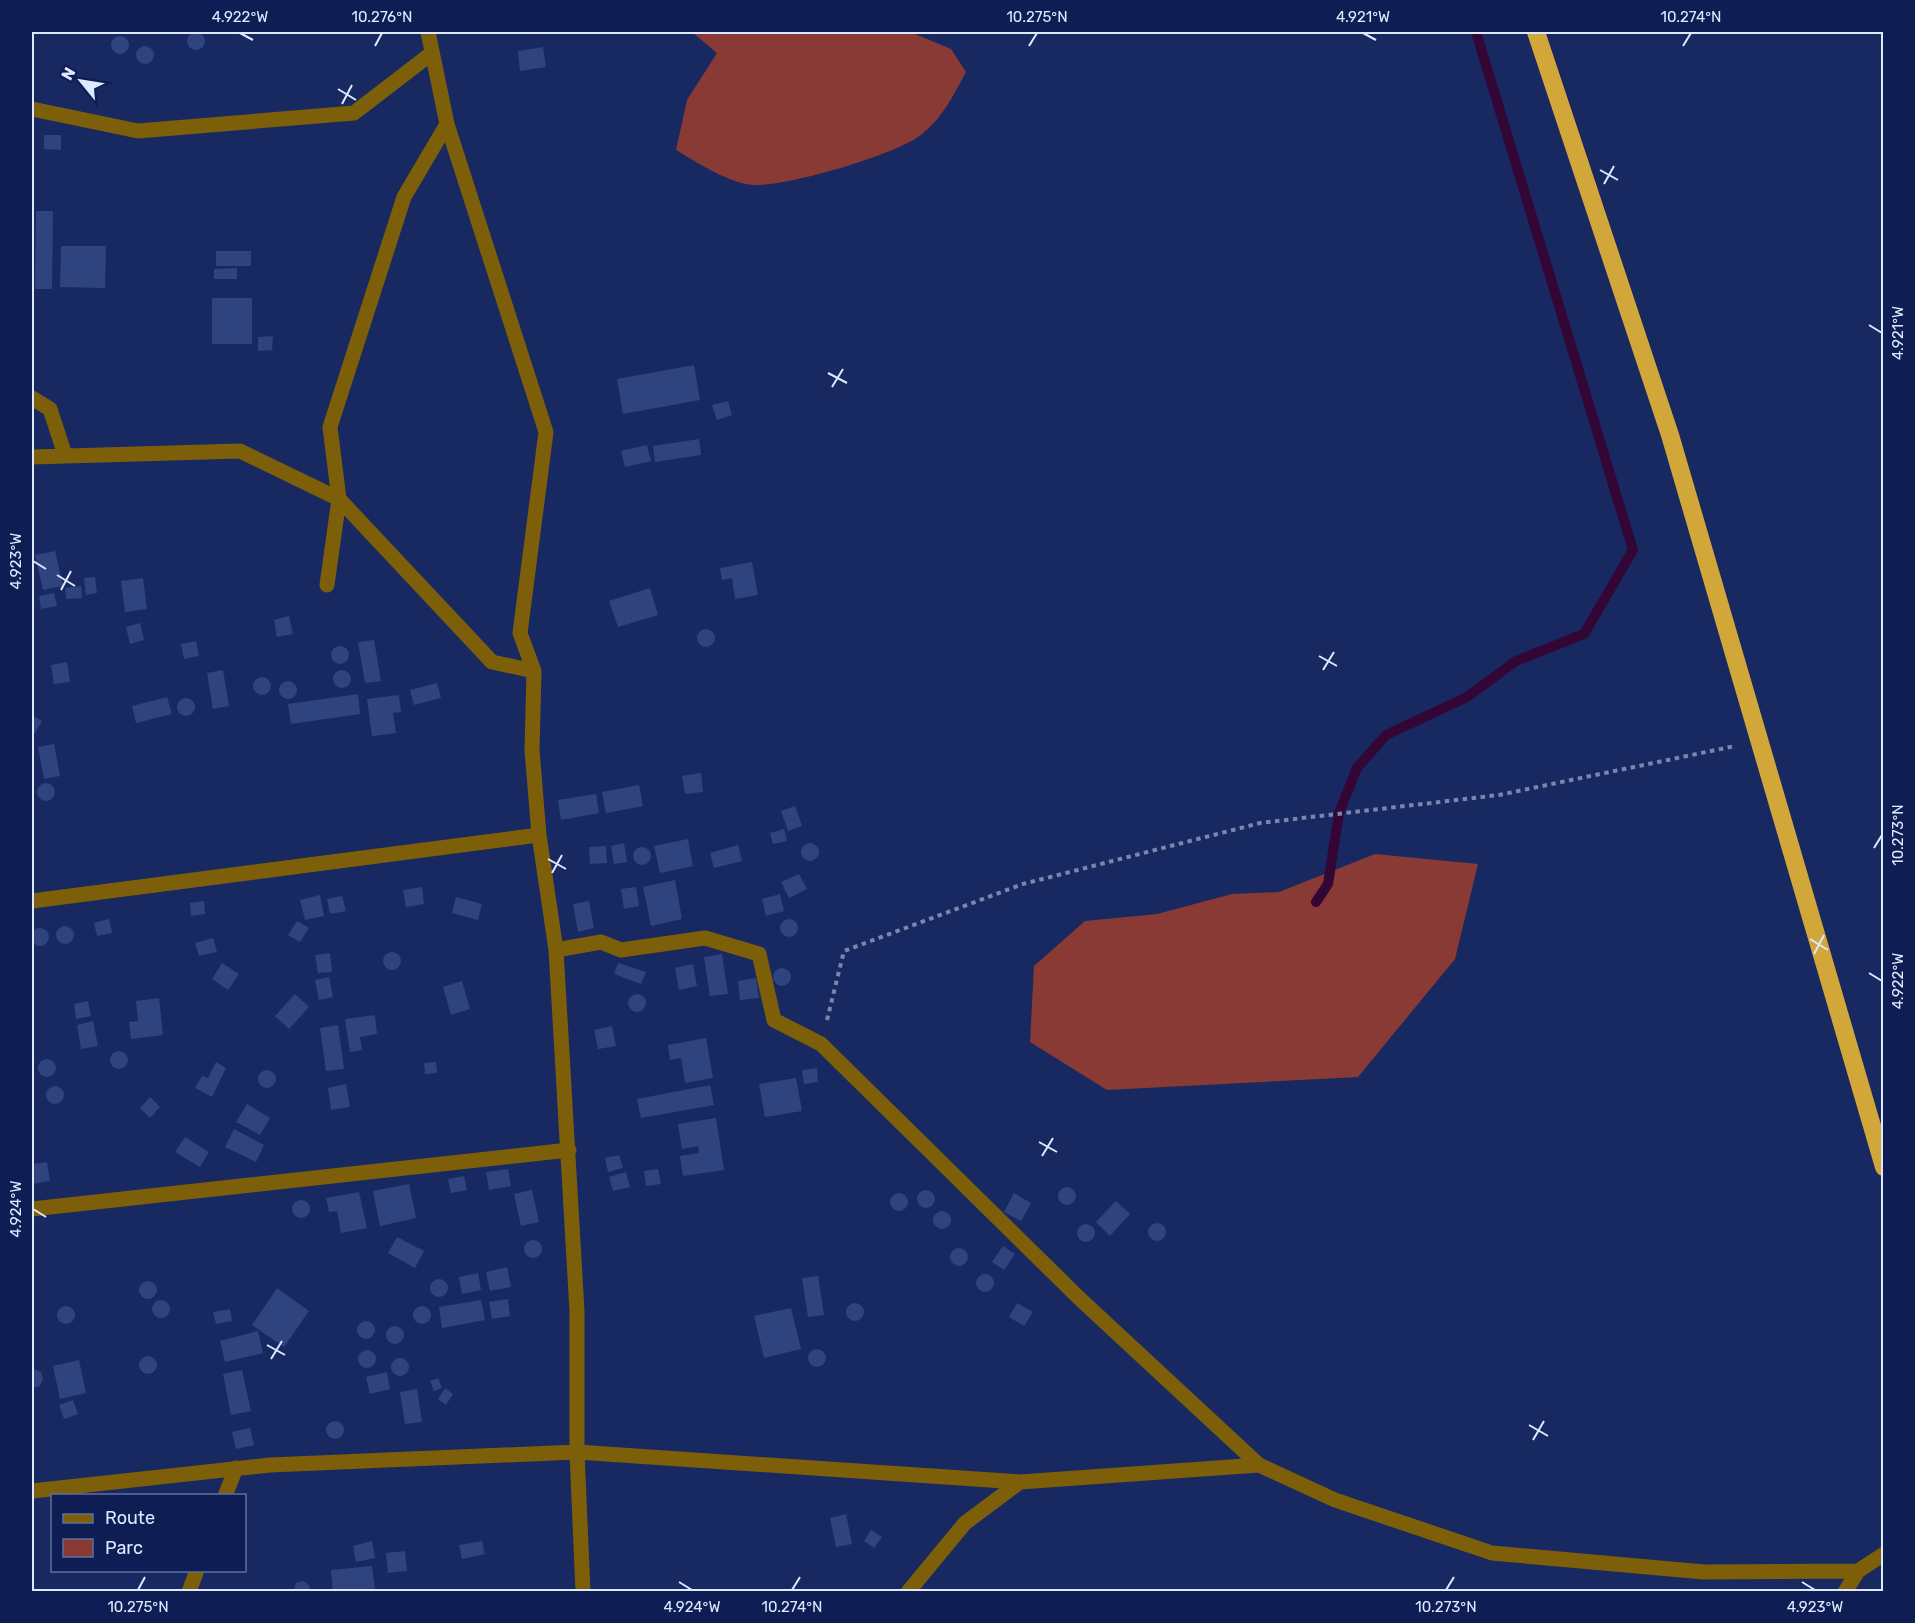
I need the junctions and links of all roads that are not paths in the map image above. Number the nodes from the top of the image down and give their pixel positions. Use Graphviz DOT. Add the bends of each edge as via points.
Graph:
graph roads {
  1 [pos="428,32"];
  2 [pos="1536,32"];
  3 [pos="432,53"];
  4 [pos="32,109"];
  5 [pos="447,124"];
  6 [pos="32,398"];
  7 [pos="65,455"];
  8 [pos="32,457"];
  9 [pos="339,499"];
  10 [pos="327,585"];
  11 [pos="534,671"];
  12 [pos="539,835"];
  13 [pos="32,901"];
  14 [pos="556,950"];
  15 [pos="569,1150"];
  16 [pos="1884,1167"];
  17 [pos="32,1209"];
  18 [pos="577,1452"];
  19 [pos="1259,1465"];
  20 [pos="236,1468"];
  21 [pos="1020,1482"];
  22 [pos="32,1491"];
  23 [pos="226,1494"];
  24 [pos="1884,1554"];
  25 [pos="1858,1571"];
  26 [pos="196,1572"];
  27 [pos="189,1592"];
  28 [pos="583,1592"];
  29 [pos="908,1592"];
  30 [pos="1845,1592"];
  1 -- 3 [label="street"];
  2 -- 16 [label="highway" via="1670,435"];
  3 -- 4 [label="street" via="354,113 138,131"];
  3 -- 5 [label="street"];
  5 -- 9 [label="street" via="404,198 330,427"];
  5 -- 11 [label="street" via="546,432 520,633"];
  6 -- 7 [label="street" via="50,409"];
  7 -- 8 [label="street"];
  7 -- 9 [label="street" via="240,451"];
  9 -- 10 [label="street"];
  9 -- 11 [label="street" via="492,662"];
  11 -- 12 [label="street" via="532,750"];
  12 -- 13 [label="street"];
  12 -- 14 [label="street"];
  14 -- 15 [label="street"];
  14 -- 19 [label="street" via="601,942 621,950 705,938 759,954 774,1020 821,1044 1079,1298"];
  15 -- 17 [label="street"];
  15 -- 18 [label="street" via="578,1311"];
  18 -- 20 [label="street"];
  18 -- 21 [label="street"];
  18 -- 28 [label="street"];
  19 -- 21 [label="street"];
  19 -- 25 [label="street" via="1335,1500 1492,1552 1704,1572"];
  20 -- 22 [label="street"];
  20 -- 23 [label="street"];
  21 -- 29 [label="street" via="965,1523"];
  24 -- 25 [label="street"];
  25 -- 30 [label="street"];
  26 -- 27 [label="street"];
}
